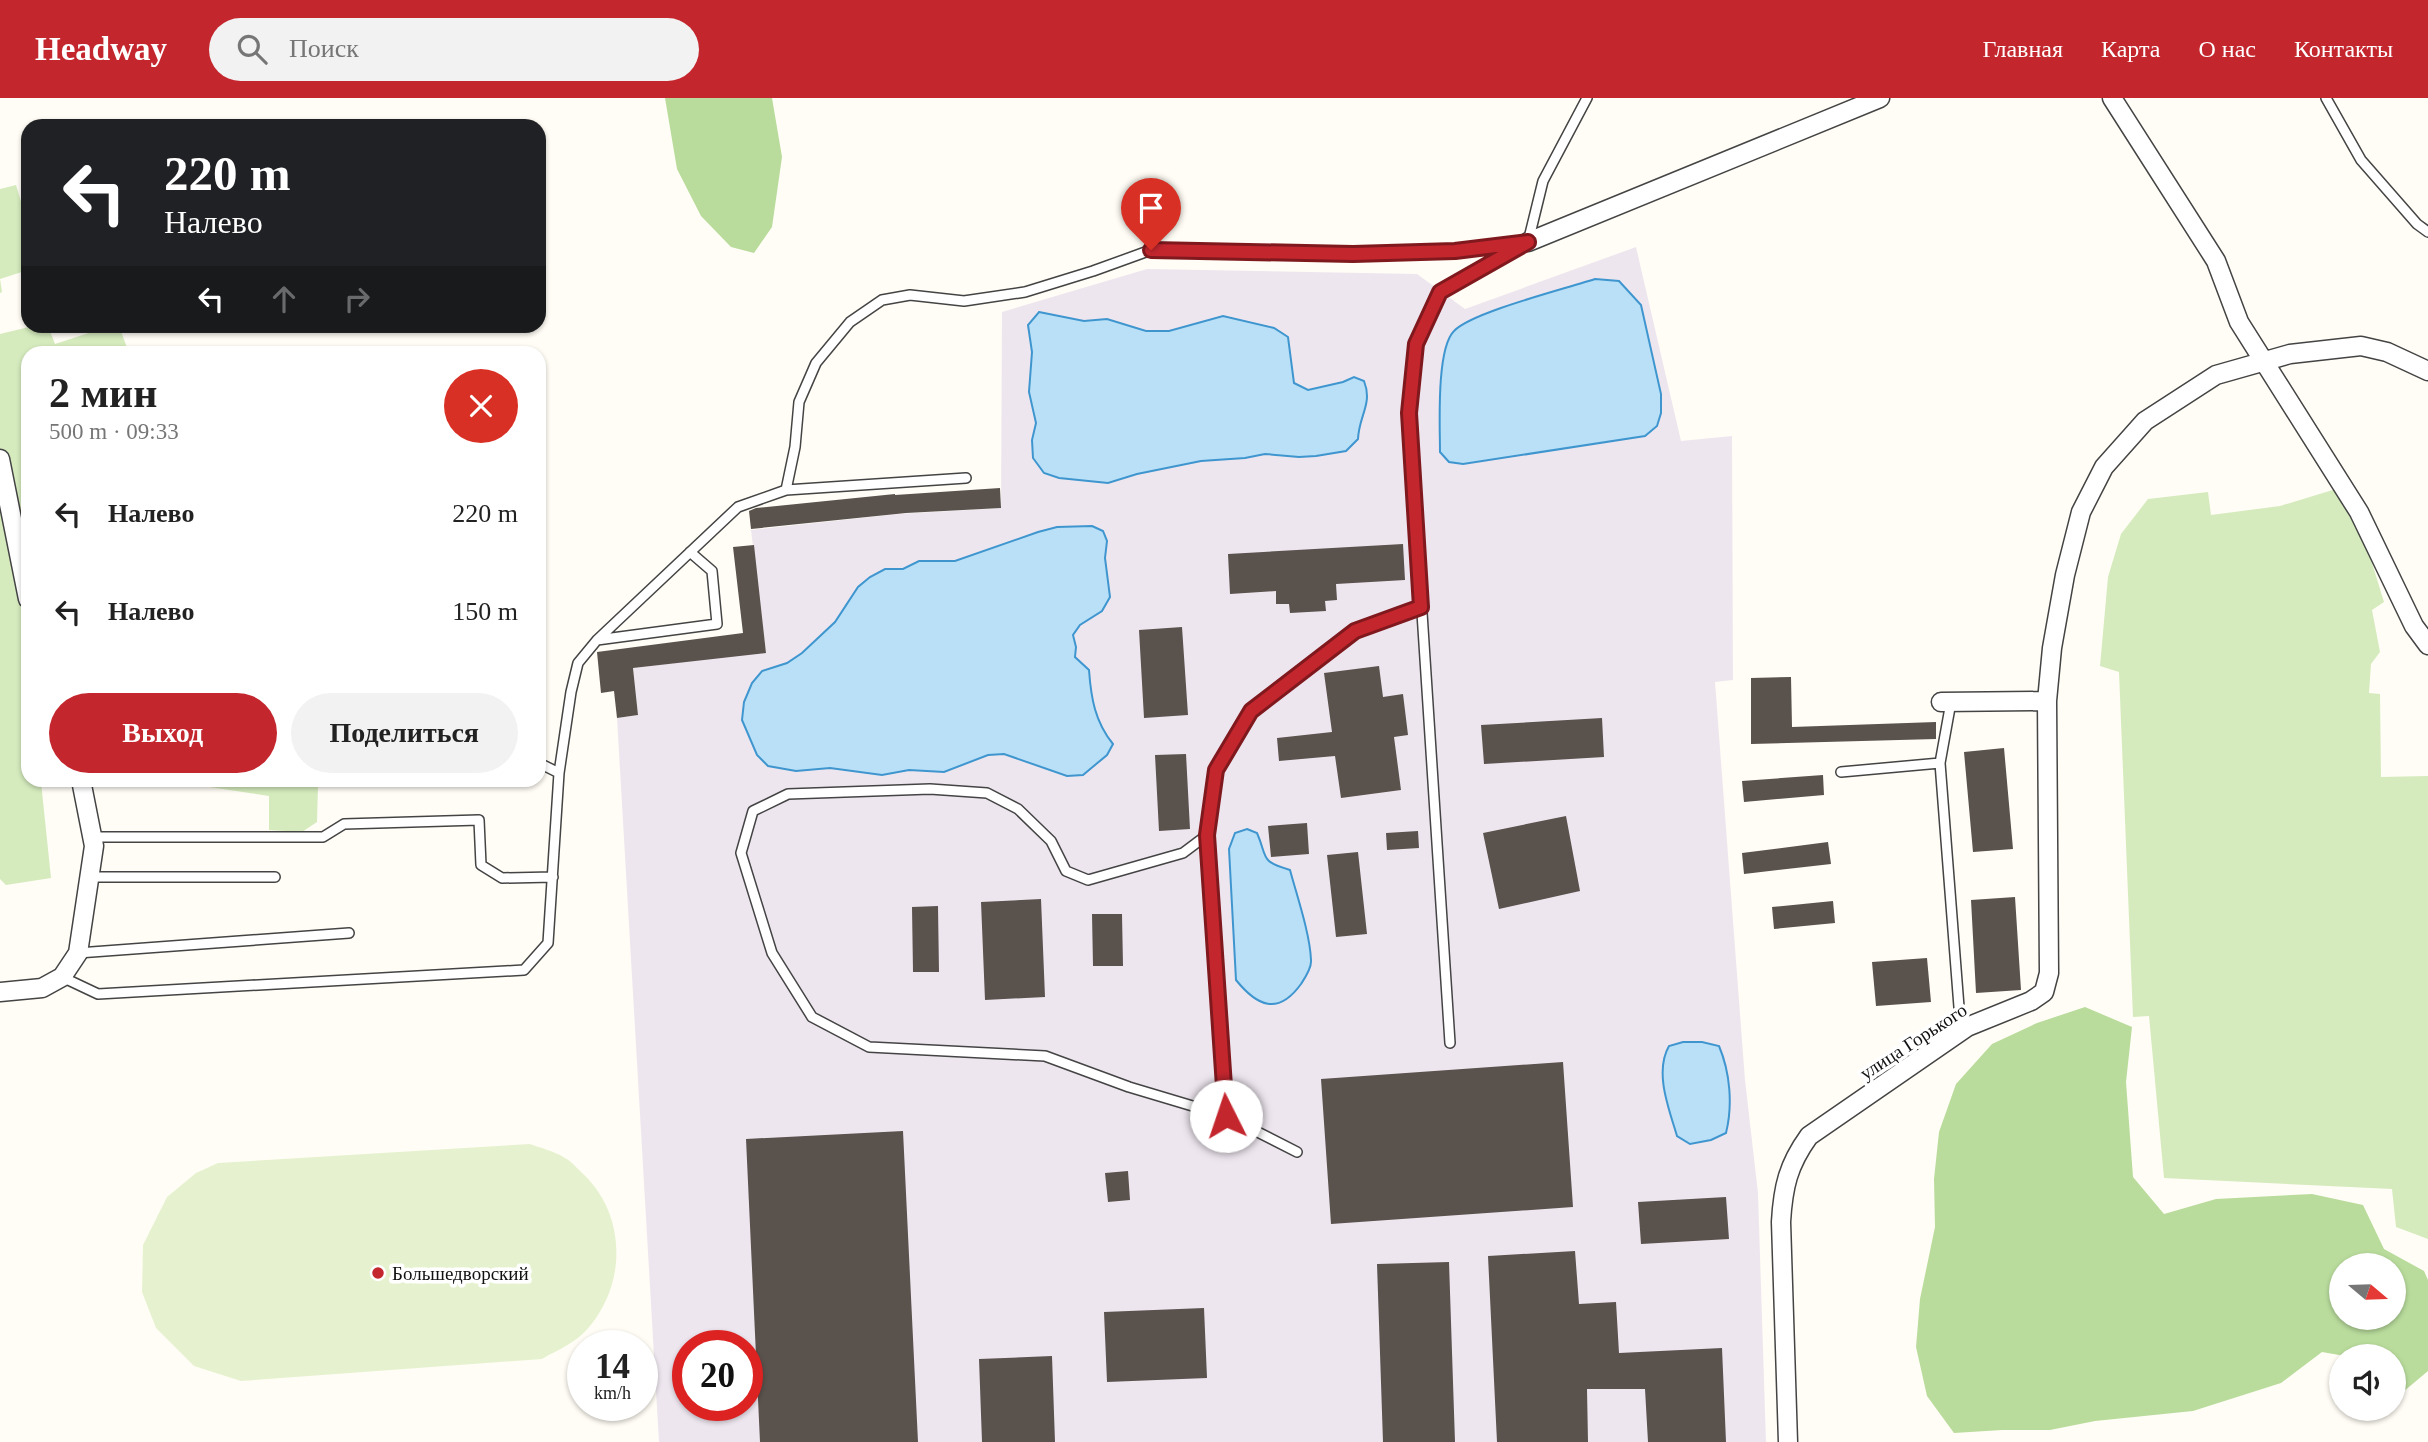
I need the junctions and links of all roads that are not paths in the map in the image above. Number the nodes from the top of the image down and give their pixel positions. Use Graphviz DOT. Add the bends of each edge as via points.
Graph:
graph roads {
  1 [pos="1587,98"];
  2 [pos="1880,98"];
  3 [pos="2112,98"];
  4 [pos="2326,98"];
  5 [pos="2428,232"];
  6 [pos="1528,242"];
  7 [pos="2263,362"];
  8 [pos="2428,371"];
  9 [pos="0,459"];
  10 [pos="966,478"];
  11 [pos="786,491"];
  12 [pos="690,552"];
  13 [pos="21,564"];
  14 [pos="1421,607"];
  15 [pos="597,640"];
  16 [pos="2428,645"];
  17 [pos="2047,701"];
  18 [pos="1946,702"];
  19 [pos="1940,763"];
  20 [pos="546,766"];
  21 [pos="1841,772"];
  22 [pos="559,773"];
  23 [pos="82,787"];
  24 [pos="1207,835"];
  25 [pos="93,837"];
  26 [pos="90,877"];
  27 [pos="275,877"];
  28 [pos="553,877"];
  29 [pos="349,933"];
  30 [pos="78,953"];
  31 [pos="62,977"];
  32 [pos="0,992"];
  33 [pos="1967,1027"];
  34 [pos="1450,1043"];
  35 [pos="1226,1116"];
  36 [pos="1297,1152"];
  37 [pos="1788,1442"];
  1 -- 6 [label="lane" via="1543,181"];
  2 -- 6 [label="street"];
  3 -- 7 [label="street" via="2216,261 2239,322"];
  4 -- 5 [label="lane" via="2361,160"];
  6 -- 11 [label="lane" via="1455,251 1353,254 1151,250 1025,292 964,301 910,295 881,300 850,322 816,363 799,402"];
  6 -- 14 [label="lane" via="1440,292 1416,344 1409,413"];
  7 -- 8 [label="street, улица Горького" via="2290,354 2361,346"];
  7 -- 16 [label="street" via="2359,512 2414,626"];
  7 -- 17 [label="street, улица Горького" via="2216,375 2145,421 2104,467 2081,512 2065,575"];
  9 -- 13 [label="street"];
  10 -- 11 [label="lane"];
  11 -- 12 [label="lane" via="738,507"];
  12 -- 15 [label="lane"];
  12 -- 15 [label="lane" via="712,571 717,624"];
  14 -- 24 [label="lane" via="1355,631 1251,711 1216,770"];
  14 -- 34 [label="lane"];
  15 -- 22 [label="lane" via="578,663"];
  17 -- 18 [label="street"];
  17 -- 33 [label="street, улица Горького" via="2049,973 2044,992 2031,1001"];
  18 -- 19 [label="lane"];
  19 -- 21 [label="lane"];
  19 -- 33 [label="lane" via="1959,1007"];
  20 -- 22 [label="lane"];
  22 -- 28 [label="lane"];
  23 -- 25 [label="street"];
  24 -- 35 [label="lane"];
  24 -- 35 [label="lane" via="1183,853 1088,880 1066,871 1051,841 1018,808 987,793 930,789 801,793 788,794 753,811 741,853 772,953 812,1017 869,1047 1045,1056"];
  25 -- 26 [label="street"];
  25 -- 28 [label="lane" via="323,837 344,824 479,820 481,865 502,878"];
  26 -- 27 [label="lane"];
  26 -- 30 [label="street"];
  28 -- 31 [label="lane" via="548,943 524,970 98,994"];
  29 -- 30 [label="lane"];
  30 -- 31 [label="street"];
  31 -- 32 [label="street" via="42,988"];
  33 -- 37 [label="street, улица Горького" via="1809,1136 1793,1158 1781,1222"];
  35 -- 36 [label="lane"];
}
